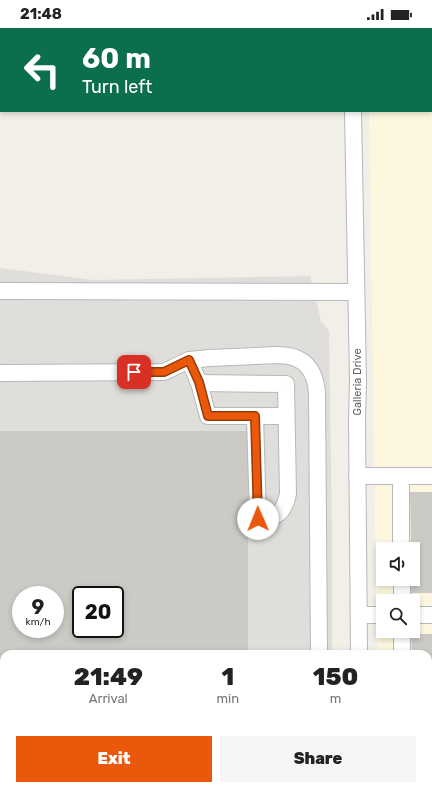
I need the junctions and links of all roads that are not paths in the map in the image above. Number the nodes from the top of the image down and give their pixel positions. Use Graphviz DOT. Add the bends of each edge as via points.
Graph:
graph roads {
  1 [pos="353,112"];
  2 [pos="0,291"];
  3 [pos="356,292"];
  4 [pos="189,360"];
  5 [pos="0,373"];
  6 [pos="199,382"];
  7 [pos="255,416"];
  8 [pos="286,416"];
  9 [pos="357,476"];
  10 [pos="401,476"];
  11 [pos="432,476"];
  12 [pos="401,542"];
  13 [pos="359,615"];
  14 [pos="376,615"];
  15 [pos="420,615"];
  16 [pos="432,615"];
  17 [pos="402,638"];
  18 [pos="319,650"];
  19 [pos="359,650"];
  20 [pos="402,650"];
  1 -- 3 [label="street, Galleria Drive"];
  2 -- 3 [label="street"];
  3 -- 9 [label="street, Galleria Drive"];
  4 -- 5 [label="street" via="164,372"];
  4 -- 6 [label="street"];
  4 -- 18 [label="street" via="288,355 298,358 312,373 317,393"];
  6 -- 7 [label="street" via="208,416"];
  6 -- 8 [label="street" via="286,384"];
  7 -- 8 [label="street"];
  7 -- 8 [label="street" via="258,519 277,515 286,503"];
  9 -- 10 [label="street"];
  9 -- 13 [label="street, Galleria Drive"];
  10 -- 11 [label="street"];
  10 -- 12 [label="street"];
  13 -- 14 [label="street"];
  13 -- 19 [label="street, Galleria Drive"];
  15 -- 16 [label="street"];
  17 -- 20 [label="street"];
}
